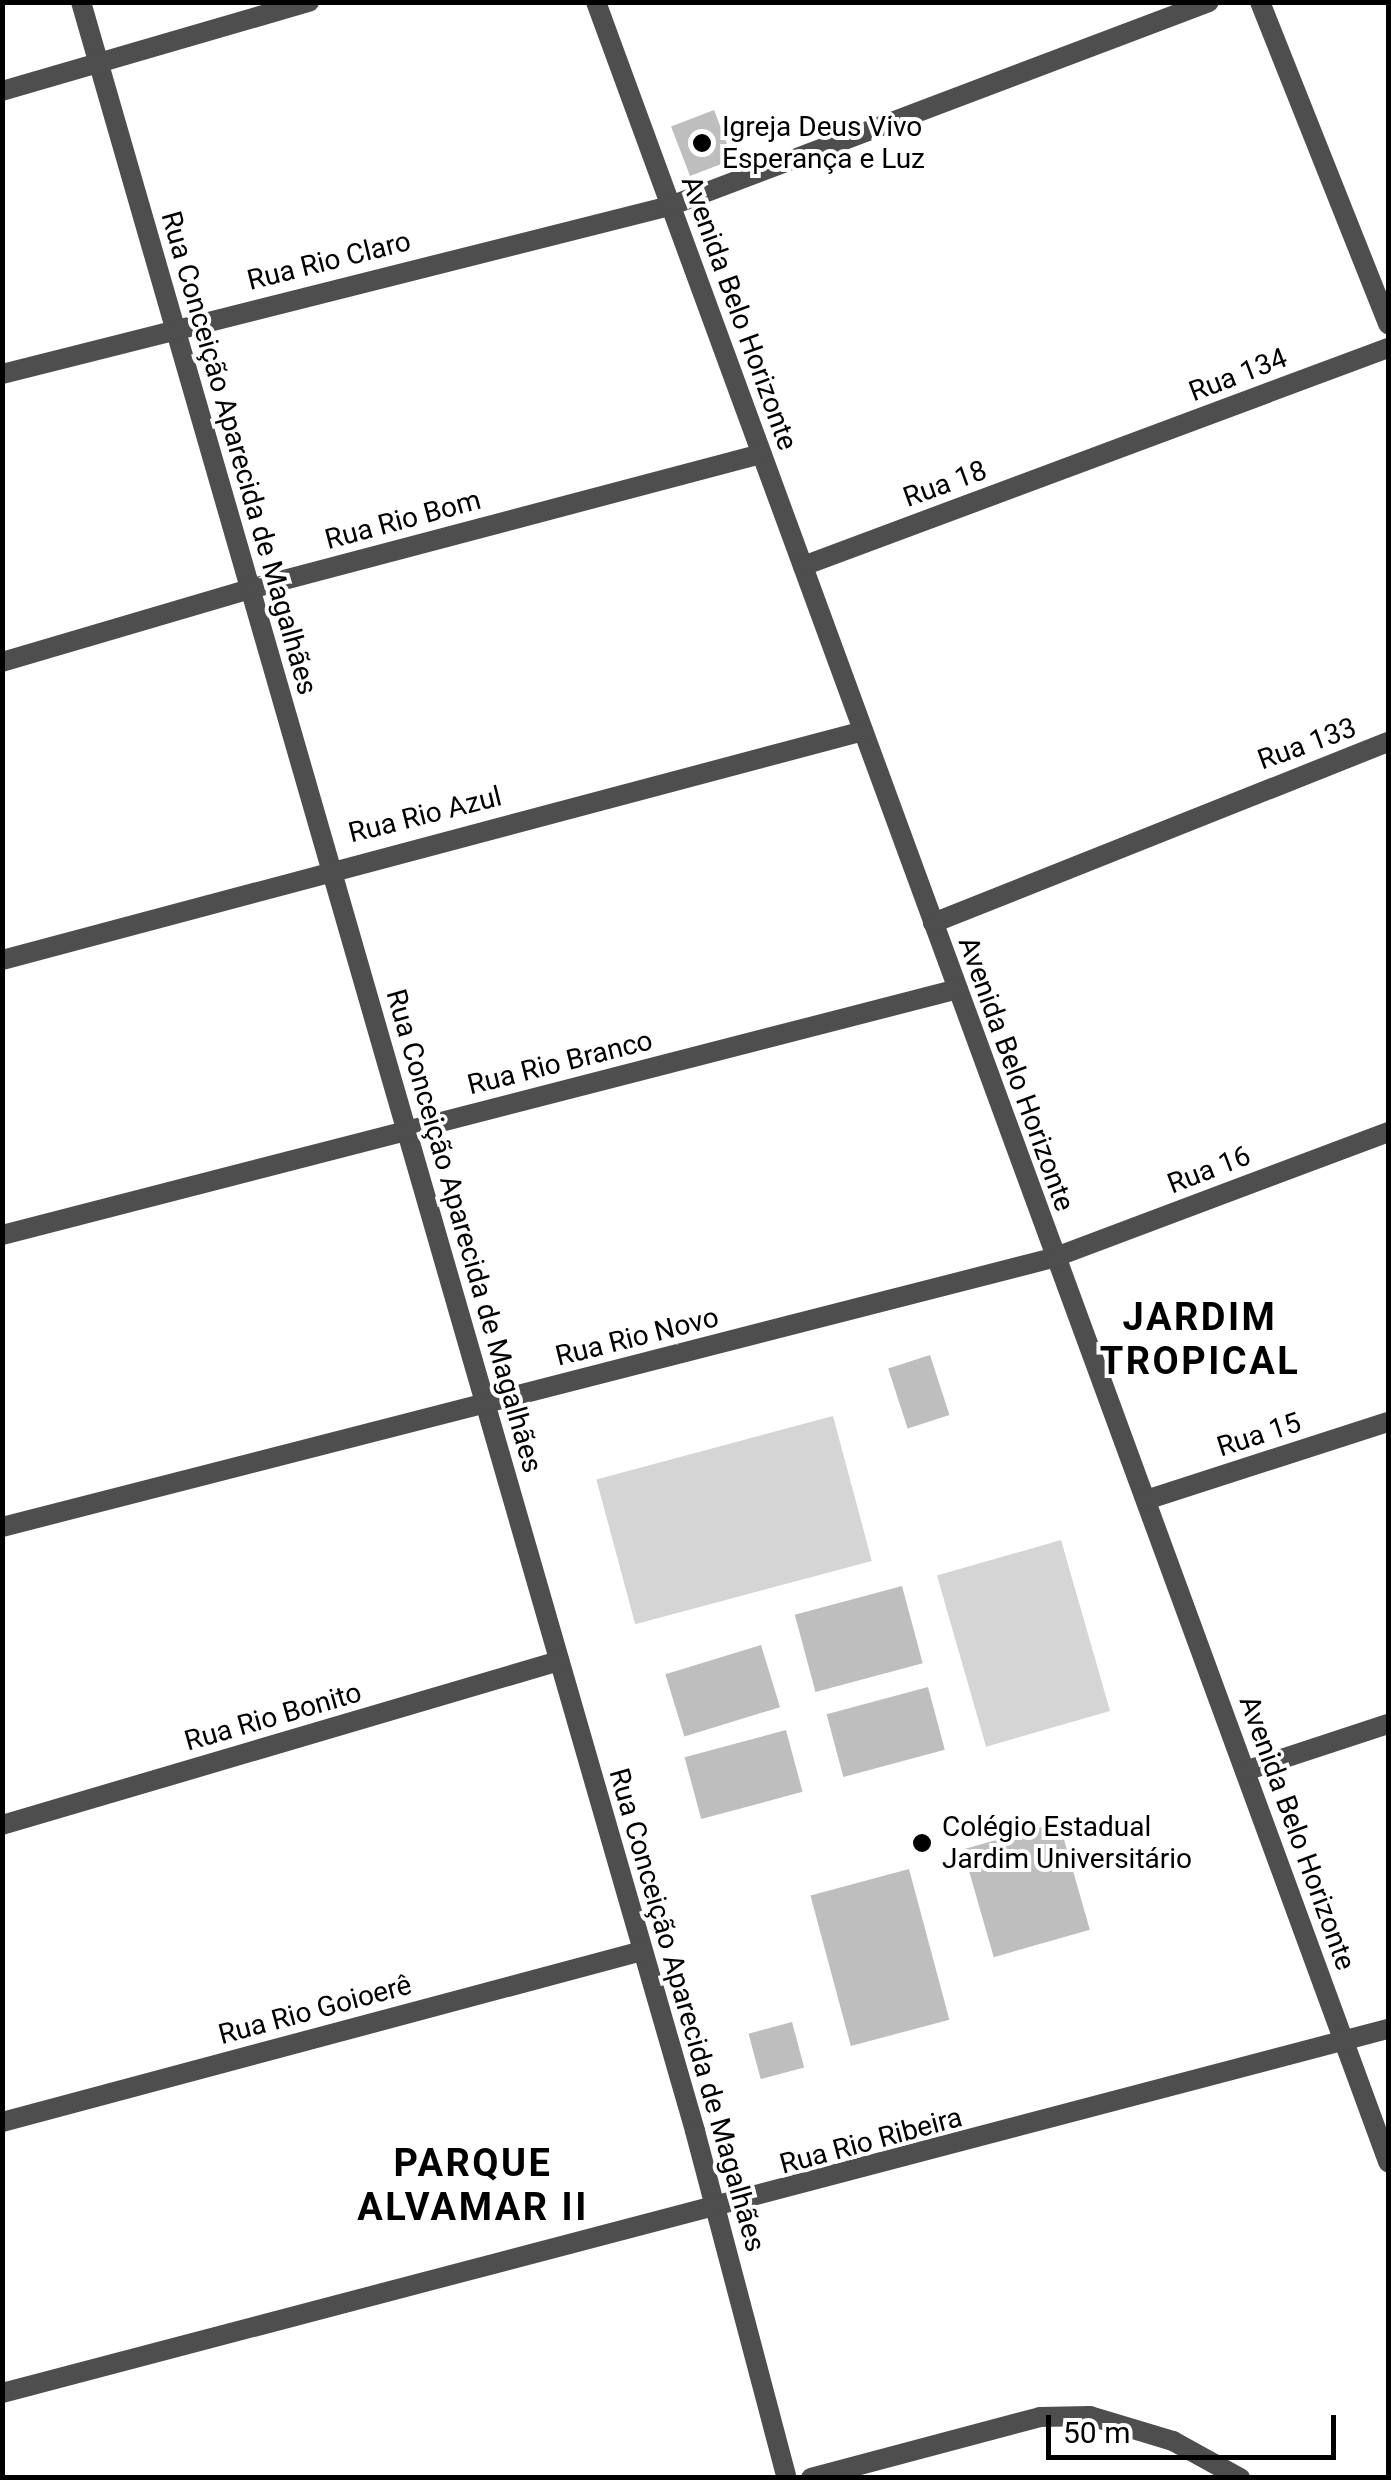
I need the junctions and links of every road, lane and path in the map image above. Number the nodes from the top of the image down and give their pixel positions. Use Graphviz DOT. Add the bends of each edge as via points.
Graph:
graph roads {
  1 [pos="81,2"];
  2 [pos="308,2"];
  3 [pos="596,2"];
  4 [pos="1209,2"];
  5 [pos="1260,2"];
  6 [pos="98,63"];
  7 [pos="2,92"];
  8 [pos="670,206"];
  9 [pos="1388,324"];
  10 [pos="174,328"];
  11 [pos="1388,348"];
  12 [pos="2,374"];
  13 [pos="1107,453"];
  14 [pos="761,454"];
  15 [pos="803,566"];
  16 [pos="250,589"];
  17 [pos="2,662"];
  18 [pos="863,732"];
  19 [pos="1388,742"];
  20 [pos="331,868"];
  21 [pos="933,923"];
  22 [pos="2,960"];
  23 [pos="958,990"];
  24 [pos="406,1130"];
  25 [pos="1386,1133"];
  26 [pos="2,1235"];
  27 [pos="1053,1258"];
  28 [pos="484,1404"];
  29 [pos="1388,1422"];
  30 [pos="1146,1500"];
  31 [pos="2,1527"];
  32 [pos="559,1661"];
  33 [pos="1388,1724"];
  34 [pos="1245,1771"];
  35 [pos="2,1825"];
  36 [pos="642,1951"];
  37 [pos="1388,2030"];
  38 [pos="1345,2045"];
  39 [pos="2,2122"];
  40 [pos="1388,2162"];
  41 [pos="717,2210"];
  42 [pos="2,2393"];
  43 [pos="787,2478"];
  44 [pos="811,2478"];
  45 [pos="1240,2478"];
  1 -- 6 [label="street, Rua Conceição Aparecida de Magalhães"];
  2 -- 6 [label="street"];
  3 -- 8 [label="street, Avenida Belo Horizonte"];
  4 -- 8 [label="street, Rua Rio Claro"];
  5 -- 9 [label="street"];
  6 -- 7 [label="street"];
  6 -- 10 [label="street, Rua Conceição Aparecida de Magalhães"];
  8 -- 10 [label="street, Rua Rio Claro"];
  8 -- 14 [label="street, Avenida Belo Horizonte"];
  10 -- 12 [label="street, Rua Rio Claro"];
  10 -- 16 [label="street, Rua Conceição Aparecida de Magalhães"];
  11 -- 13 [label="street, Rua 134"];
  13 -- 15 [label="street, Rua 18"];
  14 -- 15 [label="street, Avenida Belo Horizonte"];
  14 -- 16 [label="street, Rua Rio Bom"];
  15 -- 18 [label="street, Avenida Belo Horizonte"];
  16 -- 17 [label="street, Rua Rio Bom"];
  16 -- 20 [label="street, Rua Conceição Aparecida de Magalhães"];
  18 -- 20 [label="street, Rua Rio Azul"];
  18 -- 21 [label="street, Avenida Belo Horizonte"];
  19 -- 21 [label="street, Rua 133"];
  20 -- 22 [label="street, Rua Rio Azul"];
  20 -- 24 [label="street, Rua Conceição Aparecida de Magalhães"];
  21 -- 23 [label="street, Avenida Belo Horizonte"];
  23 -- 24 [label="street, Rua Rio Branco"];
  23 -- 27 [label="street, Avenida Belo Horizonte"];
  24 -- 26 [label="street, Rua Rio Branco"];
  24 -- 28 [label="street, Rua Conceição Aparecida de Magalhães"];
  25 -- 27 [label="street, Rua 16"];
  27 -- 28 [label="street, Rua Rio Novo"];
  27 -- 30 [label="street, Avenida Belo Horizonte"];
  28 -- 31 [label="street, Rua Rio Novo"];
  28 -- 32 [label="street, Rua Conceição Aparecida de Magalhães"];
  29 -- 30 [label="street, Rua 15"];
  30 -- 34 [label="street, Avenida Belo Horizonte"];
  32 -- 35 [label="street, Rua Rio Bonito"];
  32 -- 36 [label="street, Rua Conceição Aparecida de Magalhães"];
  33 -- 34 [label="street"];
  34 -- 38 [label="street, Avenida Belo Horizonte"];
  36 -- 39 [label="street, Rua Rio Goioerê"];
  36 -- 41 [label="street, Rua Conceição Aparecida de Magalhães"];
  37 -- 38 [label="street, Rua Rio Ribeira"];
  38 -- 40 [label="street, Avenida Belo Horizonte"];
  38 -- 41 [label="street, Rua Rio Ribeira"];
  41 -- 42 [label="street, Rua Rio Ribeira"];
  41 -- 43 [label="street, Rua Conceição Aparecida de Magalhães"];
  44 -- 45 [label="street" via="1040,2417 1090,2416 1173,2441"];
}
